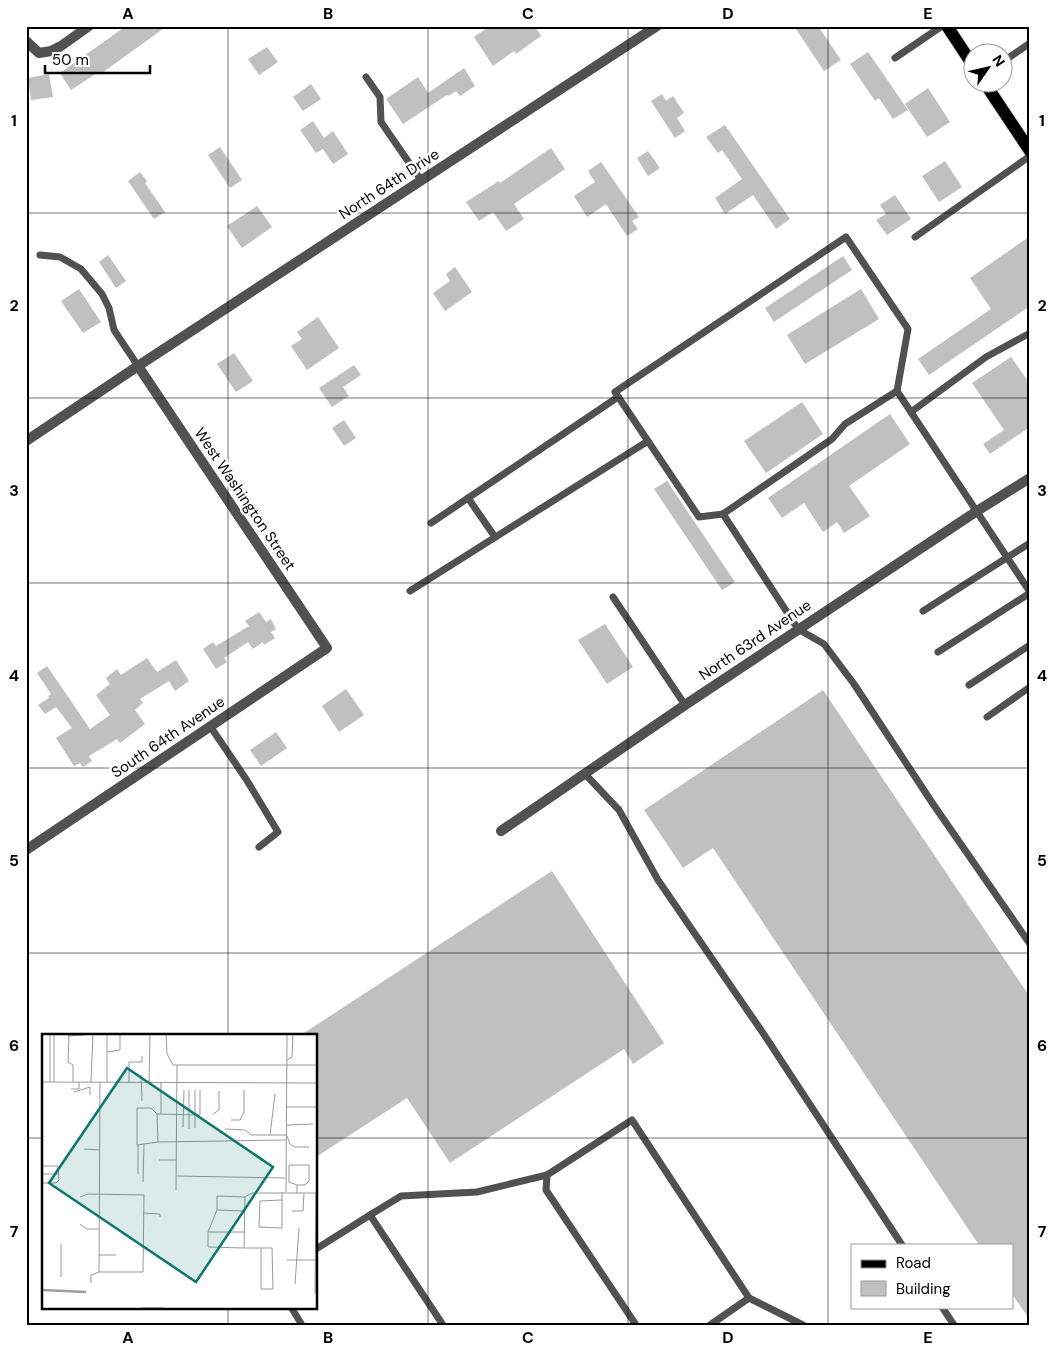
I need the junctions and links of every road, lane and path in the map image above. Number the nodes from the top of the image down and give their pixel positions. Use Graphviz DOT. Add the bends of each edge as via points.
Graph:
graph roads {
  1 [pos="89,26"];
  2 [pos="657,26"];
  3 [pos="942,26"];
  4 [pos="947,26"];
  5 [pos="26,41"];
  6 [pos="1029,46"];
  7 [pos="964,52"];
  8 [pos="1014,55"];
  9 [pos="894,58"];
  10 [pos="366,77"];
  11 [pos="991,92"];
  12 [pos="1030,151"];
  13 [pos="1030,156"];
  14 [pos="421,180"];
  15 [pos="915,237"];
  16 [pos="40,255"];
  17 [pos="1030,333"];
  18 [pos="138,366"];
  19 [pos="897,391"];
  20 [pos="618,396"];
  21 [pos="911,412"];
  22 [pos="648,440"];
  23 [pos="26,441"];
  24 [pos="1030,478"];
  25 [pos="468,498"];
  26 [pos="977,511"];
  27 [pos="723,514"];
  28 [pos="431,523"];
  29 [pos="495,537"];
  30 [pos="1030,542"];
  31 [pos="1007,557"];
  32 [pos="410,591"];
  33 [pos="1030,592"];
  34 [pos="614,597"];
  35 [pos="923,611"];
  36 [pos="798,629"];
  37 [pos="1030,644"];
  38 [pos="327,648"];
  39 [pos="938,652"];
  40 [pos="969,685"];
  41 [pos="1030,687"];
  42 [pos="685,705"];
  43 [pos="987,717"];
  44 [pos="210,726"];
  45 [pos="585,774"];
  46 [pos="501,831"];
  47 [pos="259,848"];
  48 [pos="26,850"];
  49 [pos="1030,944"];
  50 [pos="547,1175"];
  51 [pos="370,1215"];
  52 [pos="901,1244"];
  53 [pos="318,1248"];
  54 [pos="749,1298"];
  55 [pos="292,1308"];
  56 [pos="943,1308"];
  57 [pos="302,1325"];
  58 [pos="443,1325"];
  59 [pos="636,1325"];
  60 [pos="710,1325"];
  61 [pos="803,1325"];
  62 [pos="954,1325"];
  1 -- 5 [label="street" via="51,51 39,53"];
  2 -- 14 [label="street, North 64th Drive"];
  3 -- 9 [label="lane"];
  4 -- 7 [label="main road"];
  6 -- 8 [label="lane"];
  10 -- 14 [label="lane" via="380,97 381,122"];
  11 -- 12 [label="main road"];
  13 -- 15 [label="lane"];
  14 -- 18 [label="street, North 64th Drive"];
  16 -- 18 [label="lane" via="60,257 81,269 102,294 114,330"];
  17 -- 21 [label="lane" via="986,357"];
  18 -- 23 [label="street, North 64th Drive"];
  18 -- 38 [label="street, West Washington Street"];
  19 -- 20 [label="lane" via="908,329 846,237 615,392"];
  19 -- 21 [label="lane"];
  19 -- 27 [label="lane" via="845,424 832,439"];
  20 -- 22 [label="lane"];
  20 -- 25 [label="lane"];
  21 -- 26 [label="lane"];
  22 -- 27 [label="lane" via="699,517"];
  22 -- 29 [label="lane"];
  24 -- 26 [label="street, North 63rd Avenue"];
  25 -- 28 [label="lane"];
  25 -- 29 [label="lane"];
  26 -- 31 [label="lane"];
  26 -- 36 [label="street, North 63rd Avenue"];
  27 -- 36 [label="lane"];
  29 -- 32 [label="lane"];
  30 -- 31 [label="lane"];
  31 -- 33 [label="lane"];
  31 -- 35 [label="lane"];
  33 -- 39 [label="lane"];
  34 -- 42 [label="lane"];
  36 -- 42 [label="street, North 63rd Avenue"];
  36 -- 49 [label="lane" via="824,644 854,684"];
  37 -- 40 [label="lane"];
  38 -- 44 [label="street, South 64th Avenue"];
  41 -- 43 [label="lane"];
  42 -- 45 [label="street, North 63rd Avenue"];
  44 -- 47 [label="lane" via="278,832"];
  44 -- 48 [label="street, South 64th Avenue"];
  45 -- 46 [label="street, North 63rd Avenue"];
  45 -- 52 [label="lane" via="619,810 658,880"];
  50 -- 51 [label="lane" via="477,1192 401,1196"];
  50 -- 54 [label="lane" via="632,1120"];
  50 -- 59 [label="lane" via="546,1190"];
  51 -- 53 [label="lane"];
  51 -- 58 [label="lane"];
  54 -- 60 [label="lane"];
  54 -- 61 [label="lane"];
  55 -- 57 [label="lane"];
  56 -- 62 [label="lane"];
}
